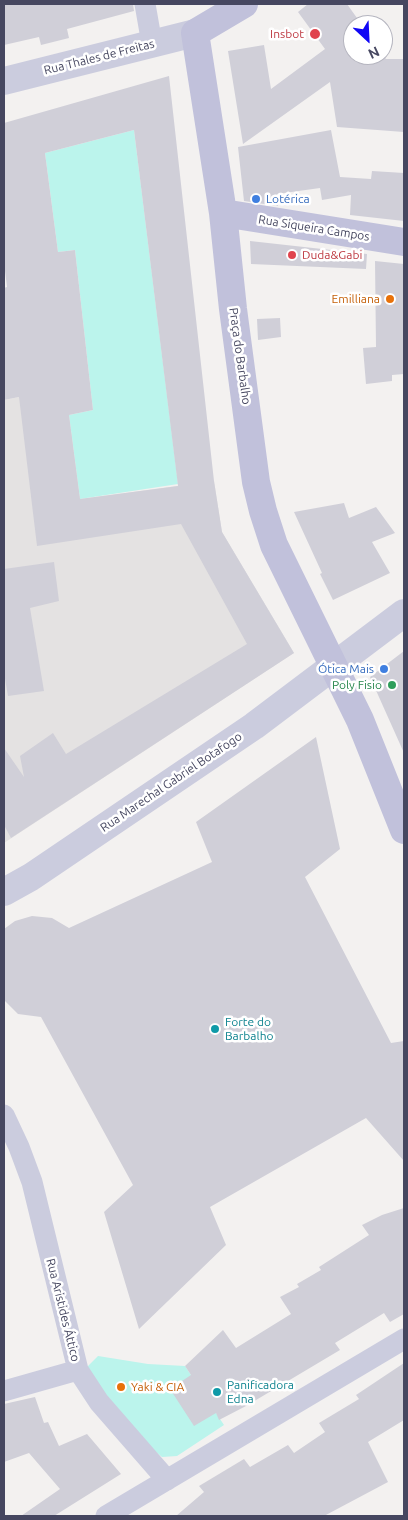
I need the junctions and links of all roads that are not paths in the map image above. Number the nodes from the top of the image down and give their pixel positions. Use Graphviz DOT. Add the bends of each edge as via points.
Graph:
graph roads {
  1 [pos="145,4"];
  2 [pos="244,4"];
  3 [pos="195,33"];
  4 [pos="152,44"];
  5 [pos="4,81"];
  6 [pos="223,213"];
  7 [pos="404,242"];
  8 [pos="404,613"];
  9 [pos="334,664"];
  10 [pos="404,830"];
  11 [pos="4,892"];
  12 [pos="4,1114"];
  13 [pos="404,1339"];
  14 [pos="78,1370"];
  15 [pos="4,1392"];
  16 [pos="167,1480"];
  17 [pos="106,1516"];
  1 -- 4 [label="street"];
  2 -- 3 [label="main road"];
  3 -- 4 [label="street, Rua Thales de Freitas"];
  3 -- 6 [label="main road, Praça do Barbalho"];
  4 -- 5 [label="street, Rua Thales de Freitas"];
  6 -- 7 [label="main road, Rua Siqueira Campos"];
  6 -- 9 [label="main road, Praça do Barbalho" via="255,472 263,511 274,545"];
  8 -- 9 [label="street, Rua Marechal Gabriel Botafogo"];
  9 -- 10 [label="main road, Praça do Barbalho"];
  9 -- 11 [label="street, Rua Marechal Gabriel Botafogo" via="254,726"];
  12 -- 14 [label="street, Rua Aristides Áttico" via="32,1182"];
  13 -- 16 [label="street"];
  14 -- 15 [label="street"];
  14 -- 16 [label="street, Rua Aristides Áttico" via="99,1402"];
  16 -- 17 [label="street"];
}
